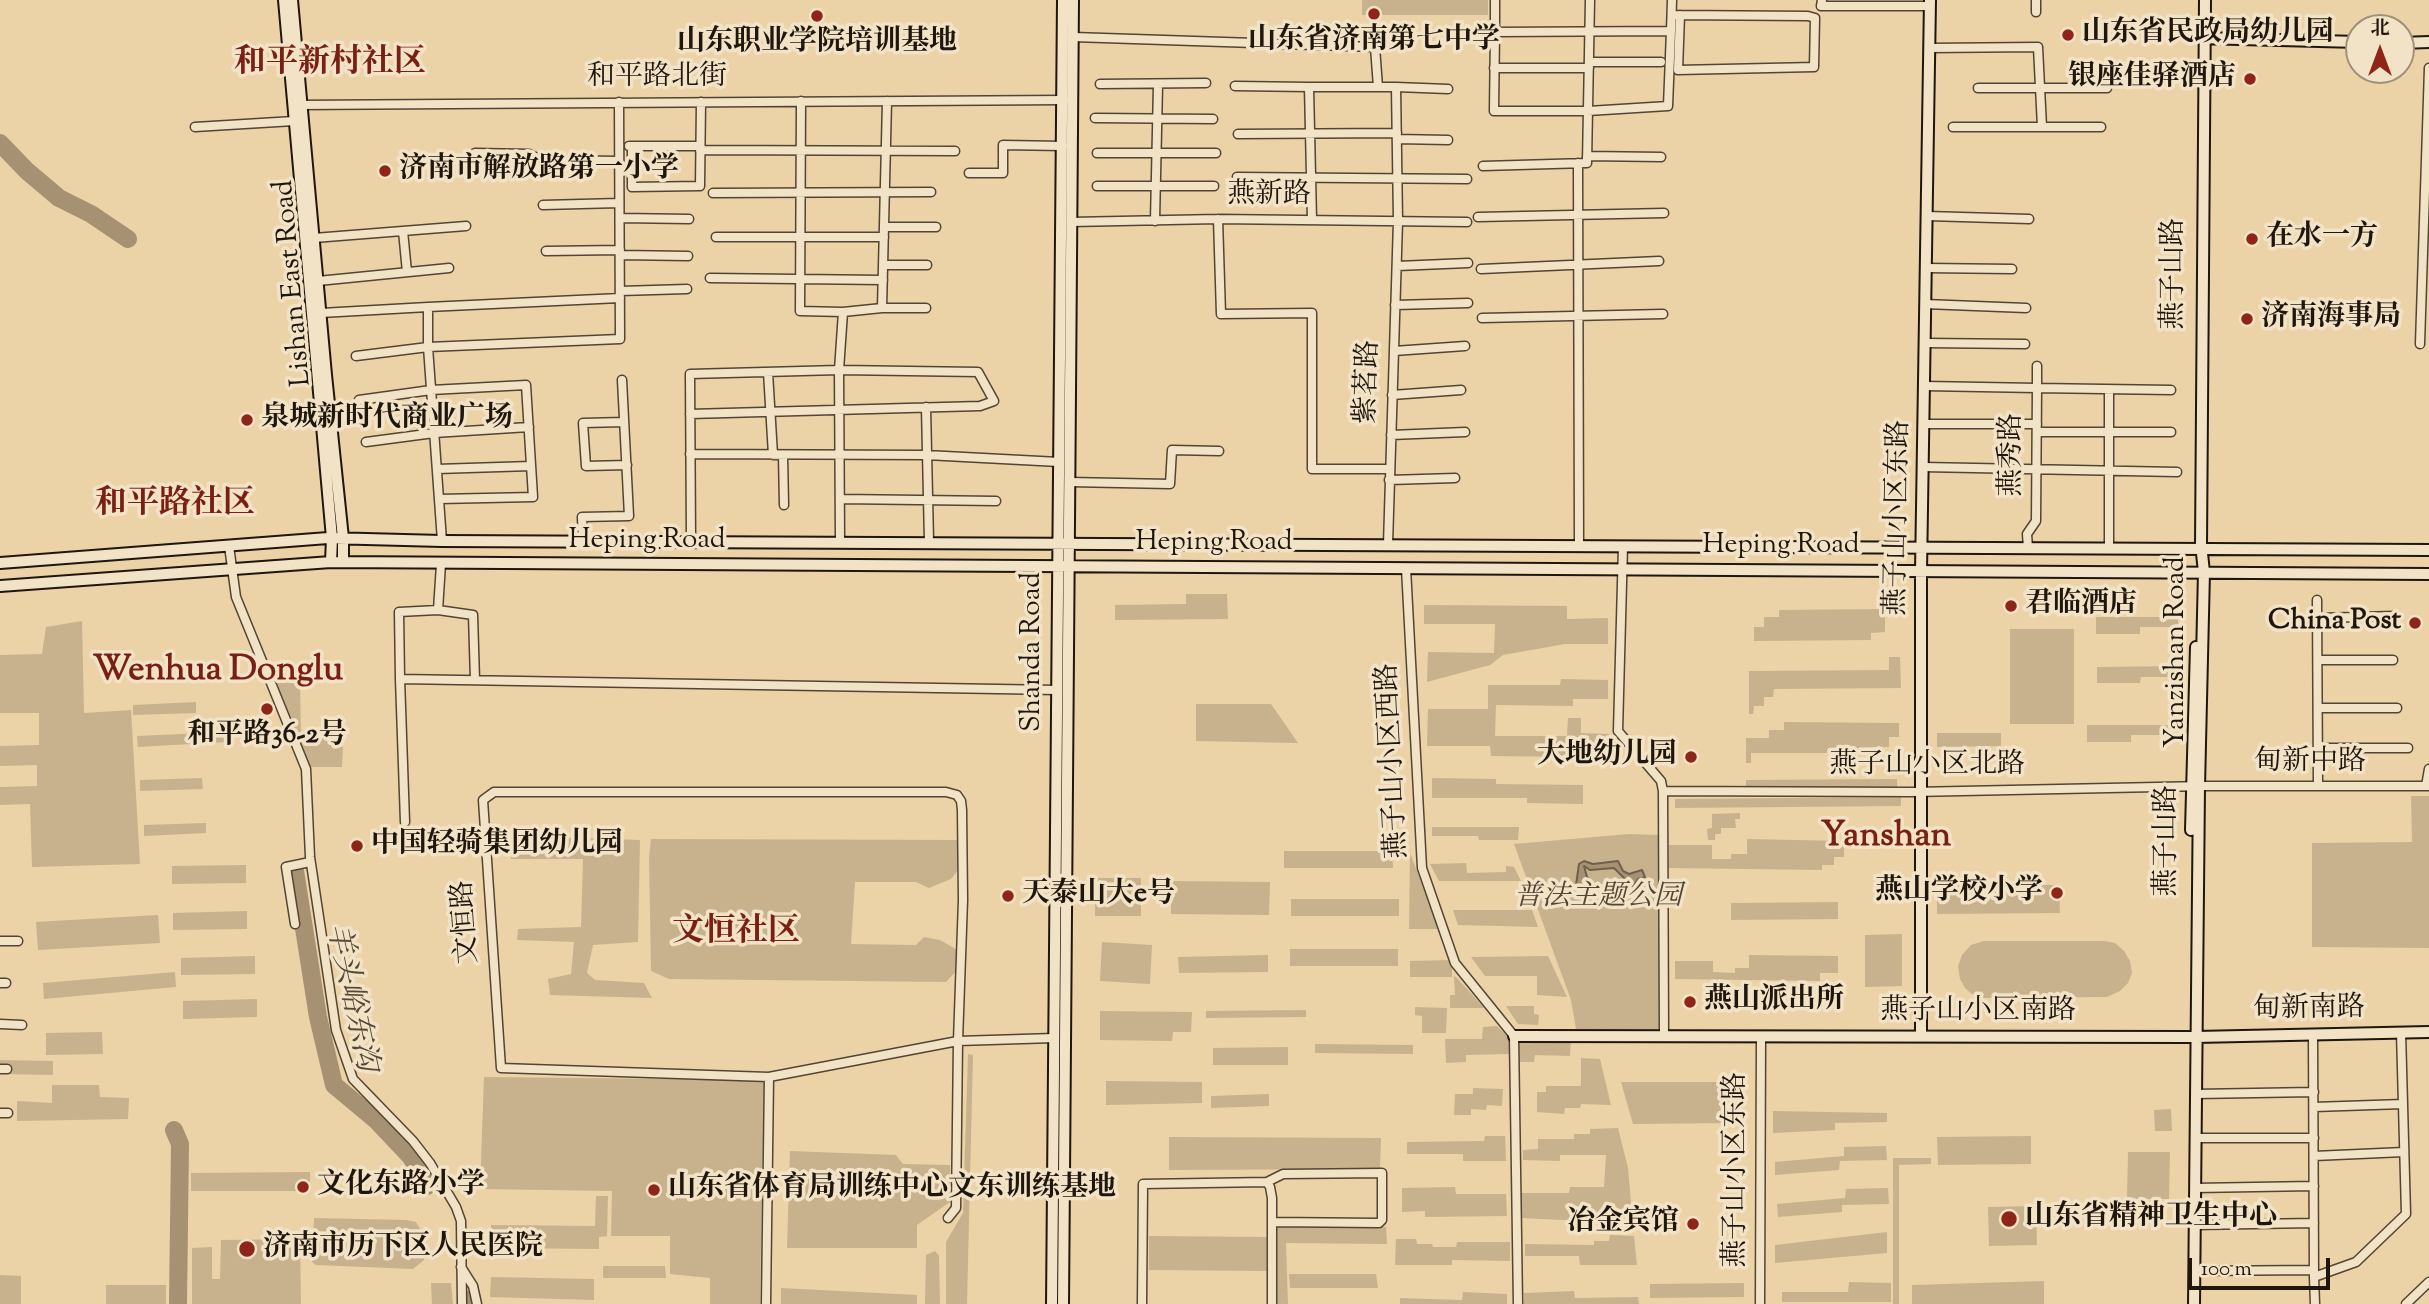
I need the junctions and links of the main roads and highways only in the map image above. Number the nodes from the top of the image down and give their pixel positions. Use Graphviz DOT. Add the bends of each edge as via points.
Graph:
graph roads {
  1 [pos="284,0"];
  2 [pos="292,0"];
  3 [pos="1063,0"];
  4 [pos="1073,0"];
  5 [pos="2202,0"];
  6 [pos="1930,3"];
  7 [pos="2202,37"];
  8 [pos="2345,41"];
  9 [pos="297,105"];
  10 [pos="337,538"];
  11 [pos="1063,543"];
  12 [pos="1922,547"];
  13 [pos="2199,548"];
  14 [pos="2429,550"];
  15 [pos="0,562"];
  16 [pos="337,562"];
  17 [pos="1063,567"];
  18 [pos="1921,571"];
  19 [pos="2201,572"];
  20 [pos="2429,574"];
  21 [pos="0,586"];
  22 [pos="2195,787"];
  23 [pos="2429,1032"];
  24 [pos="1514,1036"];
  25 [pos="1920,1036"];
  26 [pos="2194,1037"];
  27 [pos="1052,1304"];
  28 [pos="1063,1304"];
  29 [pos="2188,1304"];
  30 [pos="2194,1304"];
  1 -- 9 [label="main road, Lishan East Road"];
  2 -- 9 [label="main road, Lishan East Road"];
  3 -- 11 [label="main road, Shanda Road" via="1059,462"];
  4 -- 11 [label="main road, Shanda Road" via="1069,482"];
  5 -- 7 [label="main road, 燕子山路"];
  6 -- 12 [label="main road, 燕子山小区东路"];
  7 -- 8 [label="main road"];
  7 -- 13 [label="main road, 燕子山路"];
  9 -- 10 [label="main road, Lishan East Road" via="294,121"];
  9 -- 10 [label="main road, Lishan East Road" via="321,313 340,526"];
  10 -- 11 [label="main road, Heping Road"];
  10 -- 15 [label="main road, Heping Road"];
  10 -- 16 [label="main road, Lishan East Road"];
  11 -- 12 [label="main road, Heping Road"];
  11 -- 17 [label="main road, Shanda Road"];
  12 -- 13 [label="main road, Heping Road"];
  12 -- 18 [label="main road, 燕子山小区东路"];
  13 -- 14 [label="main road, Heping Road"];
  13 -- 19 [label="main road, 燕子山路"];
  16 -- 17 [label="main road, Heping Road"];
  16 -- 21 [label="main road, Heping Road"];
  17 -- 18 [label="main road, Heping Road"];
  17 -- 27 [label="main road, Shanda Road" via="1057,690"];
  17 -- 28 [label="main road, Shanda Road"];
  18 -- 19 [label="main road, Heping Road"];
  18 -- 25 [label="main road, 燕子山小区东路"];
  19 -- 20 [label="main road, Heping Road"];
  19 -- 22 [label="main road, 燕子山路"];
  22 -- 26 [label="main road, Yanzishan Road"];
  23 -- 26 [label="main road, 甸新南路"];
  24 -- 25 [label="main road, 燕子山小区南路"];
  25 -- 26 [label="main road, 燕子山小区南路"];
  26 -- 29 [label="main road"];
  26 -- 30 [label="main road, Yanzishan Road"];
}
